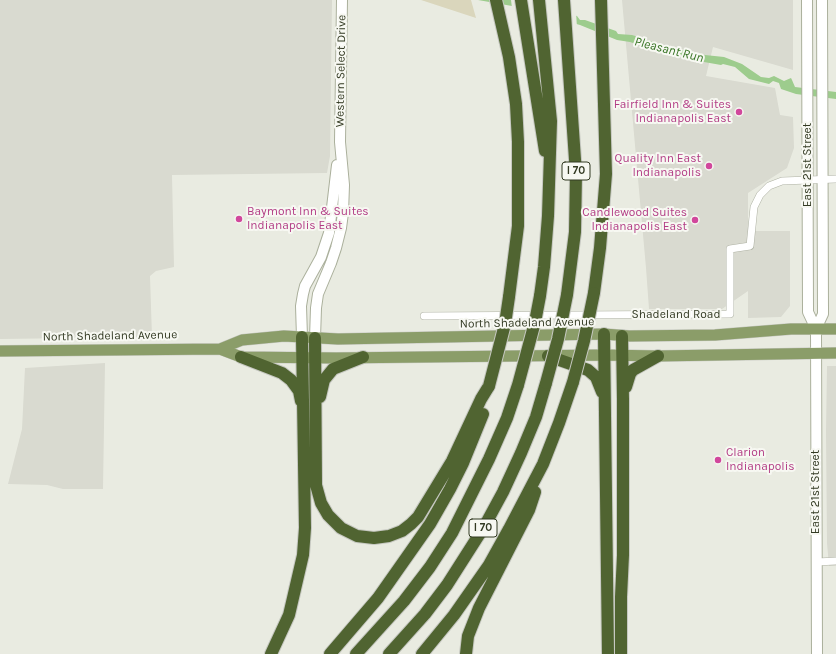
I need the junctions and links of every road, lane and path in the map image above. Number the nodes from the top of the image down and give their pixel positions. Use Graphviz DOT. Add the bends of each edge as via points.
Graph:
graph roads {
  1 [pos="342,0"];
  2 [pos="496,0"];
  3 [pos="521,0"];
  4 [pos="539,0"];
  5 [pos="564,0"];
  6 [pos="807,0"];
  7 [pos="822,0"];
  8 [pos="598,2"];
  9 [pos="340,142"];
  10 [pos="550,175"];
  11 [pos="815,179"];
  12 [pos="836,179"];
  13 [pos="424,316"];
  14 [pos="816,329"];
  15 [pos="836,329"];
  16 [pos="604,334"];
  17 [pos="622,336"];
  18 [pos="302,337"];
  19 [pos="315,338"];
  20 [pos="220,349"];
  21 [pos="0,351"];
  22 [pos="836,353"];
  23 [pos="816,354"];
  24 [pos="604,355"];
  25 [pos="622,355"];
  26 [pos="548,356"];
  27 [pos="658,356"];
  28 [pos="241,357"];
  29 [pos="309,357"];
  30 [pos="363,357"];
  31 [pos="489,386"];
  32 [pos="604,398"];
  33 [pos="623,400"];
  34 [pos="304,410"];
  35 [pos="315,416"];
  36 [pos="543,464"];
  37 [pos="817,562"];
  38 [pos="836,562"];
  39 [pos="271,654"];
  40 [pos="330,654"];
  41 [pos="356,654"];
  42 [pos="389,654"];
  43 [pos="422,654"];
  44 [pos="466,654"];
  45 [pos="608,654"];
  46 [pos="622,654"];
  47 [pos="818,654"];
  1 -- 9 [label="main road, Western Select Drive"];
  2 -- 31 [label="highway, bridge" via="513,86 519,148 518,226 510,297"];
  3 -- 10 [label="highway"];
  4 -- 10 [label="highway, I 70" via="551,121"];
  5 -- 42 [label="highway, I 70, bridge" via="576,188 575,232 567,295 546,383 536,417 521,453 484,527 447,585"];
  6 -- 11 [label="main road, East 21st Street" via="807,105"];
  7 -- 11 [label="main road, East 21st Street" via="822,107"];
  8 -- 36 [label="highway, bridge" via="602,34 606,174 600,248 584,341 560,423"];
  9 -- 18 [label="main road, Western Select Drive" via="329,233 321,257 305,286 302,300"];
  9 -- 19 [label="main road, Western Select Drive" via="344,185 342,228 318,294"];
  10 -- 41 [label="highway, I 70, bridge" via="546,248 540,296 518,385 507,418 490,459 452,533 404,600"];
  11 -- 12 [label="street"];
  11 -- 13 [label="street, Shadeland Road" via="782,181 774,184 764,190 756,202 752,215 750,246 730,249 730,314"];
  11 -- 14 [label="main road, East 21st Street" via="823,314"];
  11 -- 14 [label="main road, East 21st Street" via="808,312"];
  14 -- 15 [label="main road, North Shadeland Avenue"];
  14 -- 17 [label="main road, North Shadeland Avenue"];
  14 -- 23 [label="main road, East 21st Street"];
  16 -- 17 [label="main road, North Shadeland Avenue"];
  16 -- 19 [label="main road, North Shadeland Avenue"];
  16 -- 24 [label="highway"];
  17 -- 25 [label="highway"];
  18 -- 19 [label="main road, North Shadeland Avenue"];
  18 -- 20 [label="main road, North Shadeland Avenue" via="242,340"];
  18 -- 29 [label="highway"];
  19 -- 29 [label="highway"];
  20 -- 21 [label="main road, North Shadeland Avenue"];
  20 -- 28 [label="main road, North Shadeland Avenue"];
  22 -- 23 [label="main road, North Shadeland Avenue"];
  23 -- 27 [label="main road, North Shadeland Avenue"];
  23 -- 37 [label="main road, East 21st Street"];
  24 -- 25 [label="main road, North Shadeland Avenue"];
  24 -- 26 [label="main road, North Shadeland Avenue"];
  24 -- 32 [label="highway"];
  25 -- 27 [label="main road, North Shadeland Avenue"];
  25 -- 33 [label="highway"];
  26 -- 30 [label="main road, North Shadeland Avenue"];
  26 -- 32 [label="highway" via="588,370 596,377"];
  27 -- 33 [label="highway" via="633,370"];
  28 -- 29 [label="main road, North Shadeland Avenue"];
  28 -- 34 [label="highway" via="282,373 291,380 299,391"];
  29 -- 30 [label="main road, North Shadeland Avenue"];
  29 -- 34 [label="highway"];
  29 -- 35 [label="highway"];
  30 -- 35 [label="highway" via="330,372 323,384"];
  31 -- 35 [label="highway" via="452,462 420,514 402,530 382,537 364,537 347,531 324,509 316,485"];
  31 -- 40 [label="highway" via="488,402 469,450 430,524 378,598"];
  32 -- 45 [label="highway"];
  33 -- 46 [label="highway"];
  34 -- 39 [label="highway" via="303,554 289,615"];
  36 -- 43 [label="highway" via="510,530 489,565 454,615"];
  36 -- 44 [label="highway" via="529,510 469,632"];
  37 -- 38 [label="street"];
  37 -- 47 [label="main road, East 21st Street"];
}
